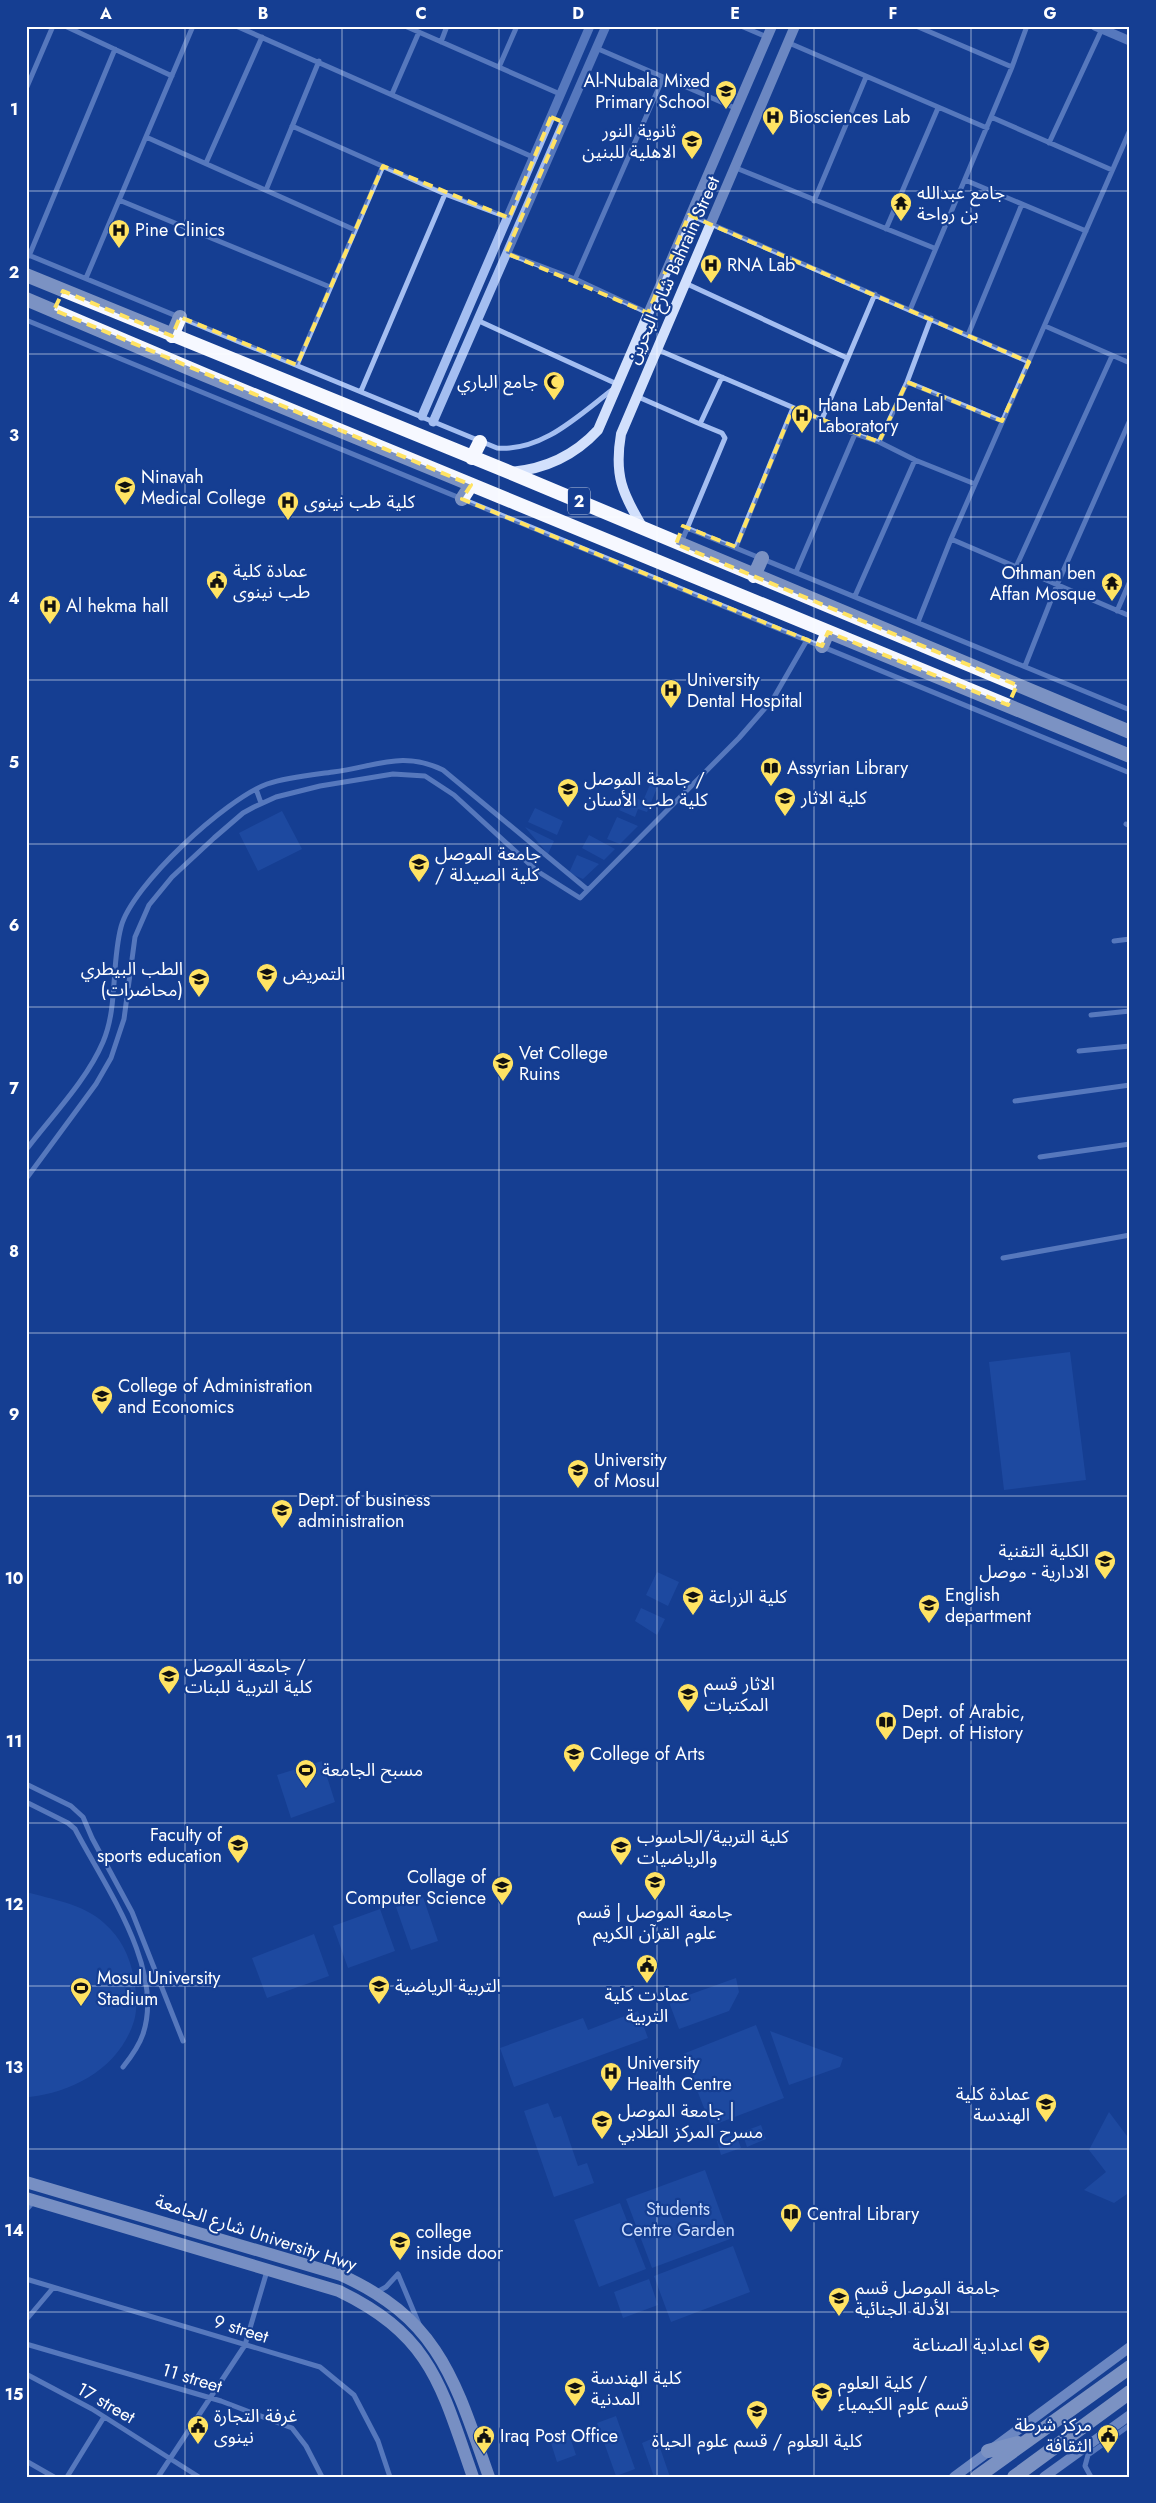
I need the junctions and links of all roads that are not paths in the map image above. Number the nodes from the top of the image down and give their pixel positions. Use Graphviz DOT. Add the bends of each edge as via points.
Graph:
graph roads {
  1 [pos="53,26"];
  2 [pos="65,26"];
  3 [pos="193,26"];
  4 [pos="236,26"];
  5 [pos="405,26"];
  6 [pos="447,26"];
  7 [pos="517,26"];
  8 [pos="590,26"];
  9 [pos="606,26"];
  10 [pos="741,26"];
  11 [pos="772,26"];
  12 [pos="796,26"];
  13 [pos="916,26"];
  14 [pos="1027,26"];
  15 [pos="1098,28"];
  16 [pos="419,32"];
  17 [pos="262,37"];
  18 [pos="767,37"];
  19 [pos="1130,41"];
  20 [pos="441,42"];
  21 [pos="789,43"];
  22 [pos="596,48"];
  23 [pos="115,50"];
  24 [pos="319,61"];
  25 [pos="1012,66"];
  26 [pos="499,67"];
  27 [pos="172,76"];
  28 [pos="663,78"];
  29 [pos="866,78"];
  30 [pos="26,88"];
  31 [pos="392,94"];
  32 [pos="560,94"];
  33 [pos="735,108"];
  34 [pos="938,108"];
  35 [pos="551,117"];
  36 [pos="991,118"];
  37 [pos="563,122"];
  38 [pos="292,126"];
  39 [pos="987,128"];
  40 [pos="1130,130"];
  41 [pos="146,137"];
  42 [pos="1049,143"];
  43 [pos="535,158"];
  44 [pos="206,164"];
  45 [pos="383,166"];
  46 [pos="736,168"];
  47 [pos="1112,170"];
  48 [pos="965,180"];
  49 [pos="266,190"];
  50 [pos="445,194"];
  51 [pos="119,200"];
  52 [pos="814,201"];
  53 [pos="1022,204"];
  54 [pos="689,215"];
  55 [pos="509,218"];
  56 [pos="711,225"];
  57 [pos="886,229"];
  58 [pos="355,230"];
  59 [pos="1086,231"];
  60 [pos="934,248"];
  61 [pos="506,253"];
  62 [pos="28,255"];
  63 [pos="26,275"];
  64 [pos="86,278"];
  65 [pos="575,279"];
  66 [pos="685,283"];
  67 [pos="330,287"];
  68 [pos="63,291"];
  69 [pos="875,294"];
  70 [pos="26,299"];
  71 [pos="54,310"];
  72 [pos="910,310"];
  73 [pos="648,312"];
  74 [pos="180,317"];
  75 [pos="931,318"];
  76 [pos="26,320"];
  77 [pos="479,321"];
  78 [pos="1045,326"];
  79 [pos="968,335"];
  80 [pos="172,336"];
  81 [pos="656,349"];
  82 [pos="1112,356"];
  83 [pos="847,358"];
  84 [pos="1029,362"];
  85 [pos="1130,363"];
  86 [pos="298,365"];
  87 [pos="722,377"];
  88 [pos="907,382"];
  89 [pos="616,386"];
  90 [pos="361,391"];
  91 [pos="636,396"];
  92 [pos="794,408"];
  93 [pos="422,416"];
  94 [pos="822,419"];
  95 [pos="1130,420"];
  96 [pos="1002,421"];
  97 [pos="433,422"];
  98 [pos="700,424"];
  99 [pos="1128,430"];
  100 [pos="855,434"];
  101 [pos="480,442"];
  102 [pos="880,442"];
  103 [pos="472,458"];
  104 [pos="914,460"];
  105 [pos="509,472"];
  106 [pos="975,484"];
  107 [pos="471,485"];
  108 [pos="462,499"];
  109 [pos="643,528"];
  110 [pos="687,528"];
  111 [pos="952,539"];
  112 [pos="680,545"];
  113 [pos="736,547"];
  114 [pos="762,558"];
  115 [pos="1016,567"];
  116 [pos="796,572"];
  117 [pos="754,576"];
  118 [pos="1130,581"];
  119 [pos="1057,585"];
  120 [pos="855,596"];
  121 [pos="1117,611"];
  122 [pos="1130,616"];
  123 [pos="918,622"];
  124 [pos="828,632"];
  125 [pos="807,640"];
  126 [pos="822,646"];
  127 [pos="1025,666"];
  128 [pos="1017,685"];
  129 [pos="1008,705"];
  130 [pos="1130,710"];
  131 [pos="1130,732"];
  132 [pos="1130,756"];
  133 [pos="1130,773"];
  134 [pos="256,789"];
  135 [pos="261,803"];
  136 [pos="588,890"];
  137 [pos="1130,939"];
  138 [pos="1114,941"];
  139 [pos="1130,1011"];
  140 [pos="1091,1015"];
  141 [pos="1130,1046"];
  142 [pos="1079,1052"];
  143 [pos="1130,1085"];
  144 [pos="1015,1101"];
  145 [pos="1130,1144"];
  146 [pos="26,1150"];
  147 [pos="1040,1157"];
  148 [pos="27,1177"];
  149 [pos="1130,1235"];
  150 [pos="1003,1258"];
  151 [pos="26,1784"];
  152 [pos="26,1802"];
  153 [pos="183,2041"];
  154 [pos="123,2067"];
  155 [pos="26,2182"];
  156 [pos="86,2198"];
  157 [pos="29,2203"];
  158 [pos="80,2214"];
  159 [pos="267,2271"];
  160 [pos="26,2279"];
  161 [pos="53,2288"];
  162 [pos="375,2293"];
  163 [pos="26,2320"];
  164 [pos="421,2329"];
  165 [pos="26,2344"];
  166 [pos="245,2345"];
  167 [pos="1130,2347"];
  168 [pos="1130,2367"];
  169 [pos="26,2374"];
  170 [pos="1130,2392"];
  171 [pos="209,2397"];
  172 [pos="1130,2415"];
  173 [pos="104,2416"];
  174 [pos="1130,2425"];
  175 [pos="1028,2440"];
  176 [pos="988,2451"];
  177 [pos="171,2458"];
  178 [pos="26,2461"];
  179 [pos="1022,2474"];
  180 [pos="54,2477"];
  181 [pos="67,2477"];
  182 [pos="158,2477"];
  183 [pos="199,2477"];
  184 [pos="322,2477"];
  185 [pos="390,2477"];
  186 [pos="473,2477"];
  187 [pos="489,2477"];
  188 [pos="954,2477"];
  189 [pos="977,2477"];
  190 [pos="1044,2477"];
  191 [pos="1091,2477"];
  1 -- 30 [label="street"];
  2 -- 23 [label="street"];
  3 -- 27 [label="street"];
  4 -- 17 [label="street"];
  5 -- 16 [label="street"];
  6 -- 20 [label="street"];
  7 -- 26 [label="street"];
  8 -- 32 [label="street"];
  9 -- 22 [label="street"];
  10 -- 18 [label="street"];
  11 -- 18 [label="main road, شارع البحرين Bahrain Street"];
  12 -- 21 [label="main road, شارع البحرين Bahrain Street"];
  13 -- 25 [label="street"];
  14 -- 25 [label="street"];
  15 -- 19 [label="street"];
  15 -- 42 [label="street"];
  16 -- 20 [label="street"];
  16 -- 31 [label="street"];
  17 -- 24 [label="street"];
  17 -- 44 [label="street"];
  18 -- 33 [label="main road, شارع البحرين Bahrain Street"];
  20 -- 26 [label="street"];
  21 -- 29 [label="street"];
  21 -- 46 [label="main road, شارع البحرين Bahrain Street"];
  22 -- 28 [label="street"];
  22 -- 37 [label="street"];
  23 -- 27 [label="street"];
  23 -- 62 [label="street"];
  24 -- 31 [label="street"];
  24 -- 38 [label="street"];
  25 -- 36 [label="street"];
  26 -- 32 [label="street"];
  27 -- 41 [label="street"];
  28 -- 33 [label="street"];
  28 -- 65 [label="street"];
  29 -- 34 [label="street"];
  29 -- 52 [label="street"];
  31 -- 43 [label="street"];
  32 -- 35 [label="street"];
  33 -- 54 [label="main road, شارع البحرين Bahrain Street"];
  34 -- 39 [label="street"];
  34 -- 57 [label="street"];
  35 -- 37 [label="street"];
  35 -- 43 [label="street"];
  36 -- 39 [label="street"];
  36 -- 42 [label="street"];
  37 -- 61 [label="street"];
  38 -- 45 [label="street"];
  38 -- 49 [label="street"];
  39 -- 48 [label="street"];
  40 -- 47 [label="street"];
  41 -- 44 [label="street"];
  41 -- 51 [label="street"];
  42 -- 47 [label="street"];
  43 -- 55 [label="street"];
  44 -- 49 [label="street"];
  45 -- 50 [label="street"];
  45 -- 58 [label="street"];
  46 -- 52 [label="street"];
  46 -- 56 [label="main road, شارع البحرين Bahrain Street"];
  47 -- 59 [label="street"];
  48 -- 53 [label="street"];
  48 -- 60 [label="street"];
  49 -- 58 [label="street"];
  50 -- 55 [label="street"];
  50 -- 90 [label="street"];
  51 -- 64 [label="street"];
  51 -- 67 [label="street"];
  52 -- 57 [label="street"];
  53 -- 59 [label="street"];
  53 -- 79 [label="street"];
  54 -- 56 [label="street"];
  54 -- 73 [label="main road, شارع البحرين Bahrain Street"];
  55 -- 93 [label="street"];
  56 -- 66 [label="main road, شارع البحرين Bahrain Street"];
  56 -- 69 [label="street"];
  57 -- 60 [label="street"];
  58 -- 67 [label="street"];
  59 -- 78 [label="street"];
  60 -- 72 [label="street"];
  61 -- 65 [label="street"];
  61 -- 77 [label="street"];
  62 -- 64 [label="street"];
  63 -- 68 [label="highway, 2"];
  64 -- 74 [label="street"];
  65 -- 73 [label="street"];
  66 -- 81 [label="main road, شارع البحرين Bahrain Street"];
  66 -- 83 [label="street"];
  67 -- 86 [label="street"];
  68 -- 71 [label="highway"];
  68 -- 80 [label="highway, 2"];
  69 -- 72 [label="street"];
  69 -- 83 [label="street"];
  70 -- 71 [label="highway, 2"];
  71 -- 107 [label="highway, 2"];
  72 -- 75 [label="street"];
  73 -- 89 [label="main road, شارع البحرين Bahrain Street"];
  74 -- 80 [label="highway"];
  74 -- 86 [label="street"];
  75 -- 79 [label="street"];
  75 -- 88 [label="street"];
  76 -- 108 [label="street"];
  77 -- 89 [label="street"];
  77 -- 97 [label="street"];
  78 -- 82 [label="street"];
  78 -- 84 [label="street"];
  79 -- 84 [label="street"];
  80 -- 103 [label="highway, 2"];
  81 -- 87 [label="street"];
  81 -- 91 [label="main road, شارع البحرين Bahrain Street"];
  82 -- 85 [label="street"];
  82 -- 115 [label="street"];
  83 -- 94 [label="street"];
  84 -- 96 [label="street"];
  86 -- 90 [label="street"];
  87 -- 92 [label="street"];
  87 -- 98 [label="street"];
  88 -- 96 [label="street"];
  88 -- 102 [label="street"];
  89 -- 101 [label="street" via="556,432 531,444 506,449"];
  89 -- 105 [label="main road, شارع البحرين Bahrain Street" via="598,430 576,451 552,464"];
  90 -- 93 [label="street"];
  91 -- 98 [label="street"];
  91 -- 109 [label="main road, شارع البحرين Bahrain Street" via="621,434 618,473 626,500"];
  92 -- 94 [label="street"];
  92 -- 113 [label="street"];
  93 -- 97 [label="street"];
  94 -- 100 [label="street"];
  95 -- 99 [label="street"];
  96 -- 106 [label="street"];
  97 -- 101 [label="street"];
  98 -- 110 [label="street" via="725,438"];
  99 -- 119 [label="street"];
  100 -- 102 [label="street"];
  100 -- 116 [label="street"];
  101 -- 103 [label="highway"];
  102 -- 104 [label="street"];
  103 -- 105 [label="highway, 2"];
  104 -- 106 [label="street"];
  104 -- 120 [label="street"];
  105 -- 109 [label="highway, 2"];
  106 -- 111 [label="street"];
  107 -- 108 [label="highway"];
  107 -- 124 [label="highway, 2"];
  108 -- 125 [label="street"];
  109 -- 112 [label="highway, 2"];
  110 -- 112 [label="street"];
  110 -- 113 [label="street"];
  111 -- 115 [label="street"];
  111 -- 123 [label="street"];
  112 -- 117 [label="highway, 2"];
  113 -- 114 [label="street"];
  114 -- 116 [label="street"];
  114 -- 117 [label="highway"];
  115 -- 119 [label="street"];
  116 -- 120 [label="street"];
  117 -- 128 [label="highway, 2"];
  118 -- 121 [label="street"];
  119 -- 121 [label="street"];
  119 -- 127 [label="street"];
  120 -- 123 [label="street"];
  121 -- 122 [label="street"];
  123 -- 127 [label="street"];
  124 -- 126 [label="highway"];
  124 -- 129 [label="highway, 2"];
  125 -- 126 [label="street"];
  125 -- 136 [label="street" via="774,699"];
  126 -- 133 [label="street"];
  127 -- 130 [label="street"];
  128 -- 129 [label="highway"];
  128 -- 131 [label="highway, 2"];
  129 -- 132 [label="highway, 2"];
  134 -- 135 [label="street"];
  134 -- 136 [label="street" via="285,779 395,759 428,763 444,770"];
  134 -- 146 [label="street" via="203,828 134,901 121,926 111,1013 103,1043 86,1071"];
  135 -- 136 [label="street" via="292,792 373,776 425,776 454,795 537,871 580,898"];
  135 -- 148 [label="street" via="243,813 214,838 172,877 149,905 135,937 124,1019 111,1058 96,1084"];
  137 -- 138 [label="street"];
  139 -- 140 [label="street"];
  141 -- 142 [label="street"];
  143 -- 144 [label="street"];
  145 -- 147 [label="street"];
  149 -- 150 [label="street"];
  151 -- 153 [label="street" via="71,1806 83,1816 132,1912"];
  152 -- 154 [label="street" via="75,1829 132,1936 141,1966 147,2009 143,2035"];
  155 -- 156 [label="main road, شارع الجامعة University Hwy"];
  156 -- 158 [label="main road"];
  156 -- 162 [label="main road, شارع الجامعة University Hwy" via="341,2275"];
  157 -- 158 [label="main road, شارع الجامعة University Hwy"];
  158 -- 159 [label="main road, شارع الجامعة University Hwy"];
  159 -- 166 [label="street"];
  159 -- 186 [label="main road, شارع الجامعة University Hwy" via="339,2291 384,2316 403,2332 423,2356 439,2385"];
  160 -- 161 [label="street, 9 street"];
  161 -- 163 [label="street"];
  161 -- 166 [label="street, 9 street"];
  162 -- 164 [label="main road, شارع الجامعة University Hwy" via="396,2306"];
  162 -- 164 [label="street" via="398,2274"];
  164 -- 187 [label="main road, شارع الجامعة University Hwy" via="440,2356 457,2391"];
  165 -- 171 [label="street, 11 street"];
  166 -- 171 [label="street"];
  166 -- 185 [label="street, 9 street" via="320,2367 350,2391 369,2421"];
  167 -- 176 [label="main road"];
  168 -- 175 [label="highway"];
  169 -- 173 [label="street, 17 street"];
  170 -- 179 [label="highway"];
  171 -- 177 [label="street"];
  171 -- 184 [label="street, 11 street" via="292,2428 306,2446"];
  172 -- 190 [label="main road"];
  173 -- 177 [label="street, 17 street"];
  173 -- 181 [label="street"];
  174 -- 191 [label="street" via="1088,2455 1085,2466"];
  175 -- 176 [label="highway"];
  175 -- 189 [label="highway"];
  176 -- 188 [label="main road"];
  177 -- 182 [label="street"];
  177 -- 183 [label="street, 17 street"];
  178 -- 180 [label="street"];
}
